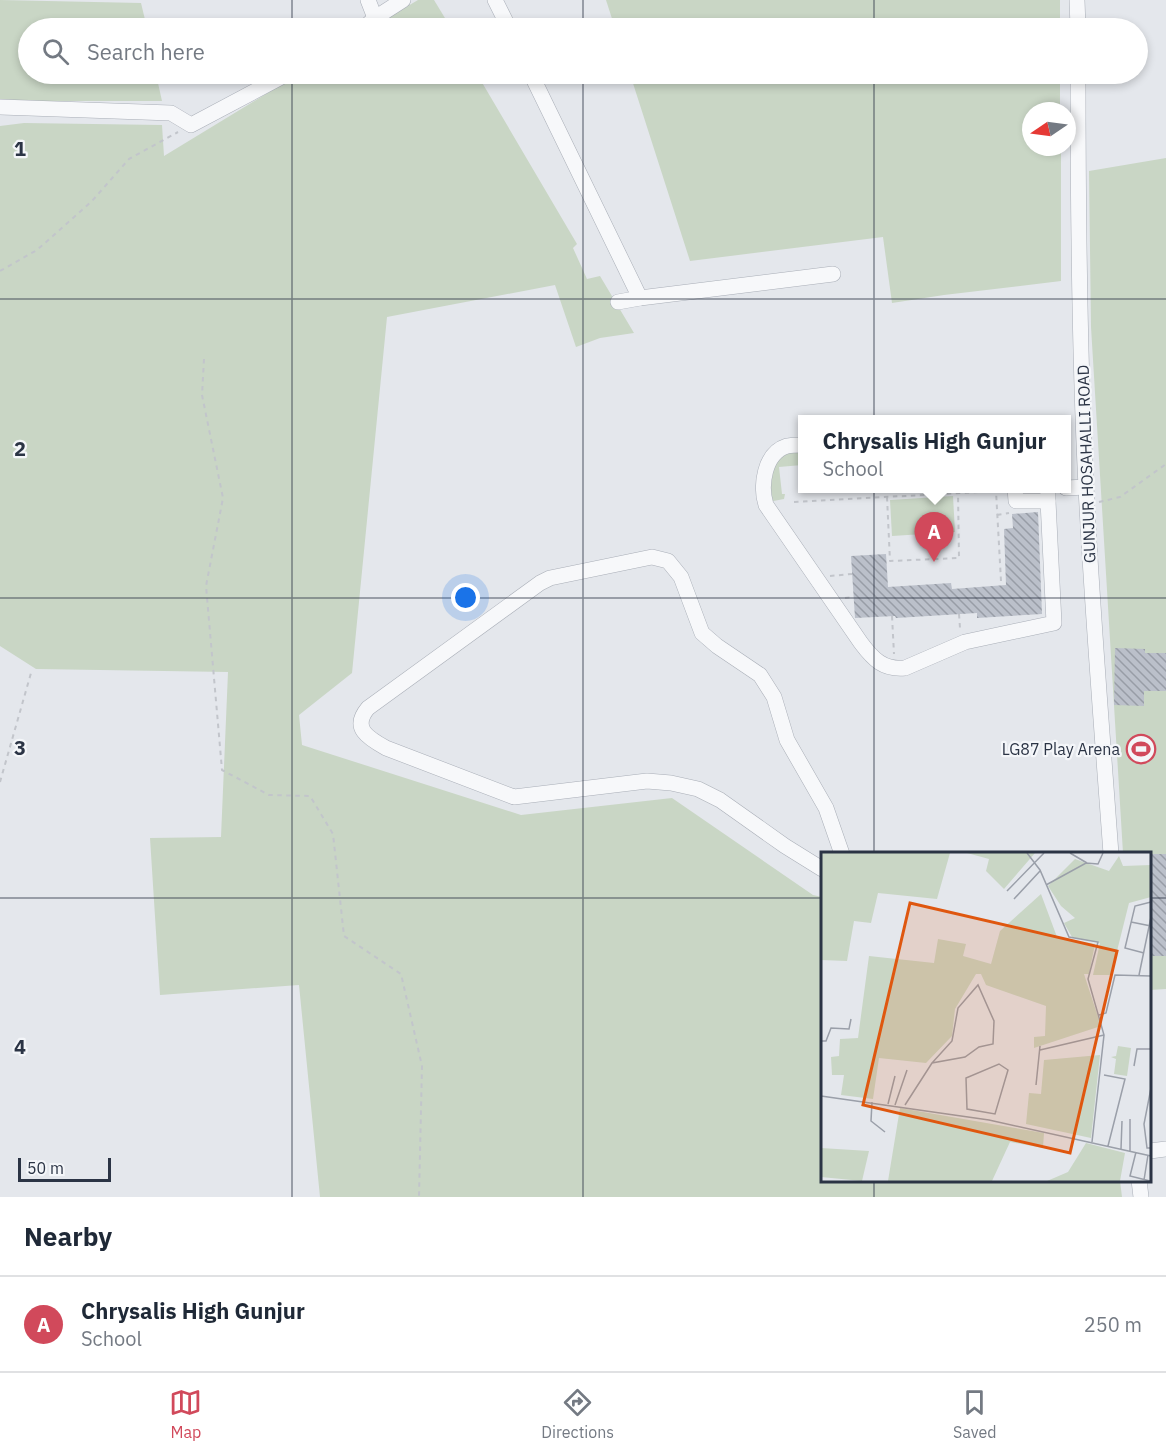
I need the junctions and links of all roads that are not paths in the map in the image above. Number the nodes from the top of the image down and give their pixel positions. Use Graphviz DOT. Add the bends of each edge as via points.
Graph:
graph roads {
  1 [pos="368,0"];
  2 [pos="403,0"];
  3 [pos="495,0"];
  4 [pos="1077,0"];
  5 [pos="370,18"];
  6 [pos="377,18"];
  7 [pos="504,18"];
  8 [pos="1078,18"];
  9 [pos="268,84"];
  10 [pos="536,84"];
  11 [pos="1078,84"];
  12 [pos="0,107"];
  13 [pos="834,274"];
  14 [pos="640,298"];
  15 [pos="618,302"];
  16 [pos="798,445"];
  17 [pos="1086,487"];
  18 [pos="1071,488"];
  19 [pos="1015,493"];
  20 [pos="1049,495"];
  21 [pos="841,852"];
  22 [pos="1111,852"];
  23 [pos="821,868"];
  24 [pos="1166,1149"];
  25 [pos="1151,1151"];
  26 [pos="1139,1182"];
  27 [pos="1141,1197"];
  1 -- 5 [label="street"];
  2 -- 6 [label="street"];
  3 -- 7 [label="street"];
  4 -- 8 [label="street"];
  9 -- 12 [label="street" via="190,125 171,113"];
  10 -- 14 [label="street"];
  11 -- 17 [label="street, GUNJUR HOSAHALLI ROAD" via="1078,267"];
  13 -- 14 [label="street"];
  14 -- 15 [label="street"];
  16 -- 20 [label="street" via="779,451 766,471 762,494 766,505 873,657 895,669 965,642 1054,623"];
  17 -- 18 [label="street"];
  17 -- 22 [label="street, GUNJUR HOSAHALLI ROAD" via="1094,650"];
  19 -- 20 [label="street" via="1016,501"];
  21 -- 23 [label="street" via="826,808 787,740 774,697 760,675 702,633 681,577 668,561 652,557 540,583 361,716 368,738 386,748 514,797 647,781 698,789"];
  24 -- 25 [label="street"];
  26 -- 27 [label="street"];
}
